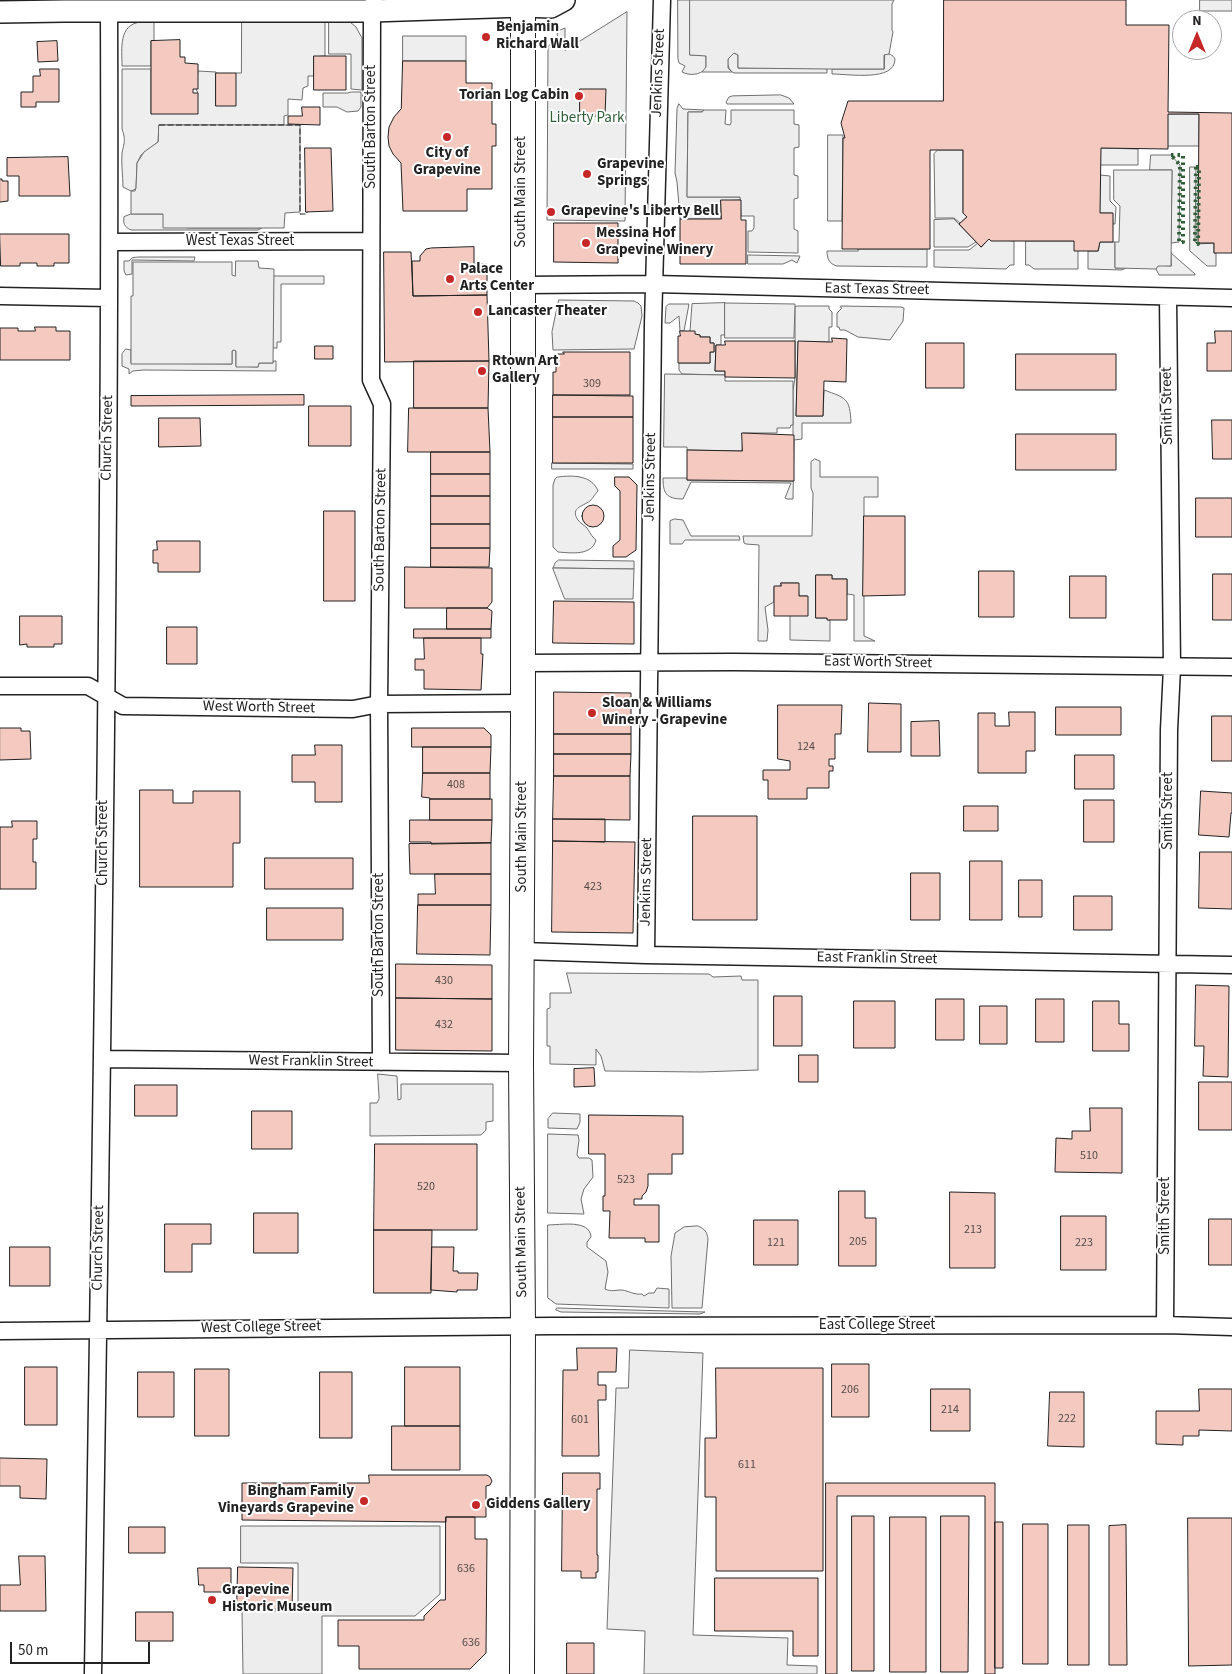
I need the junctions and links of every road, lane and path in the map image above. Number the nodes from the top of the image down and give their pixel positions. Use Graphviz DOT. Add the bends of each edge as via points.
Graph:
graph roads {
  1 [pos="564,0"];
  2 [pos="662,0"];
  3 [pos="523,3"];
  4 [pos="373,5"];
  5 [pos="109,11"];
  6 [pos="0,12"];
  7 [pos="371,241"];
  8 [pos="110,242"];
  9 [pos="654,284"];
  10 [pos="522,285"];
  11 [pos="0,296"];
  12 [pos="1168,297"];
  13 [pos="109,298"];
  14 [pos="1232,298"];
  15 [pos="523,663"];
  16 [pos="650,663"];
  17 [pos="1172,667"];
  18 [pos="1232,668"];
  19 [pos="0,686"];
  20 [pos="105,697"];
  21 [pos="523,703"];
  22 [pos="379,704"];
  23 [pos="522,951"];
  24 [pos="646,955"];
  25 [pos="1168,964"];
  26 [pos="1232,965"];
  27 [pos="102,1059"];
  28 [pos="381,1062"];
  29 [pos="521,1063"];
  30 [pos="1165,1325"];
  31 [pos="523,1326"];
  32 [pos="1232,1327"];
  33 [pos="98,1330"];
  34 [pos="0,1331"];
  35 [pos="93,1674"];
  36 [pos="522,1674"];
  1 -- 3 [label="street" via="551,7"];
  2 -- 9 [label="street, Jenkins Street"];
  3 -- 4 [label="street"];
  3 -- 10 [label="main road, South Main Street"];
  4 -- 5 [label="street"];
  4 -- 7 [label="street, South Barton Street"];
  5 -- 6 [label="street"];
  5 -- 8 [label="street, Church Street"];
  7 -- 8 [label="street, West Texas Street"];
  7 -- 22 [label="street, South Barton Street" via="370,380 382,404"];
  8 -- 13 [label="street, Church Street"];
  9 -- 10 [label="street, East Texas Street"];
  9 -- 12 [label="street, East Texas Street"];
  9 -- 16 [label="street, Jenkins Street"];
  10 -- 15 [label="main road, South Main Street"];
  11 -- 13 [label="street"];
  12 -- 14 [label="street, East Texas Street"];
  12 -- 17 [label="street, Smith Street"];
  13 -- 20 [label="street, Church Street"];
  15 -- 16 [label="street, East Worth Street"];
  15 -- 21 [label="main road, South Main Street"];
  16 -- 17 [label="street, East Worth Street"];
  16 -- 24 [label="street, Jenkins Street"];
  17 -- 18 [label="street, East Worth Street"];
  17 -- 25 [label="street, Smith Street"];
  19 -- 20 [label="street, West Worth Street" via="88,686"];
  20 -- 22 [label="street, West Worth Street" via="123,706 354,709"];
  20 -- 27 [label="street, Church Street"];
  21 -- 22 [label="street, West Worth Street"];
  21 -- 23 [label="main road, South Main Street"];
  22 -- 28 [label="street, South Barton Street"];
  23 -- 24 [label="street, East Franklin Street"];
  23 -- 29 [label="main road, South Main Street"];
  24 -- 25 [label="street, East Franklin Street"];
  25 -- 26 [label="street, East Franklin Street"];
  25 -- 30 [label="street, Smith Street"];
  27 -- 28 [label="street, West Franklin Street"];
  27 -- 33 [label="street, Church Street"];
  28 -- 29 [label="street, West Franklin Street"];
  29 -- 31 [label="main road, South Main Street"];
  30 -- 31 [label="street, East College Street"];
  30 -- 32 [label="street, East College Street"];
  31 -- 33 [label="street, West College Street"];
  31 -- 36 [label="main road, South Main Street"];
  33 -- 34 [label="street, West College Street"];
  33 -- 35 [label="street, Church Street"];
}
